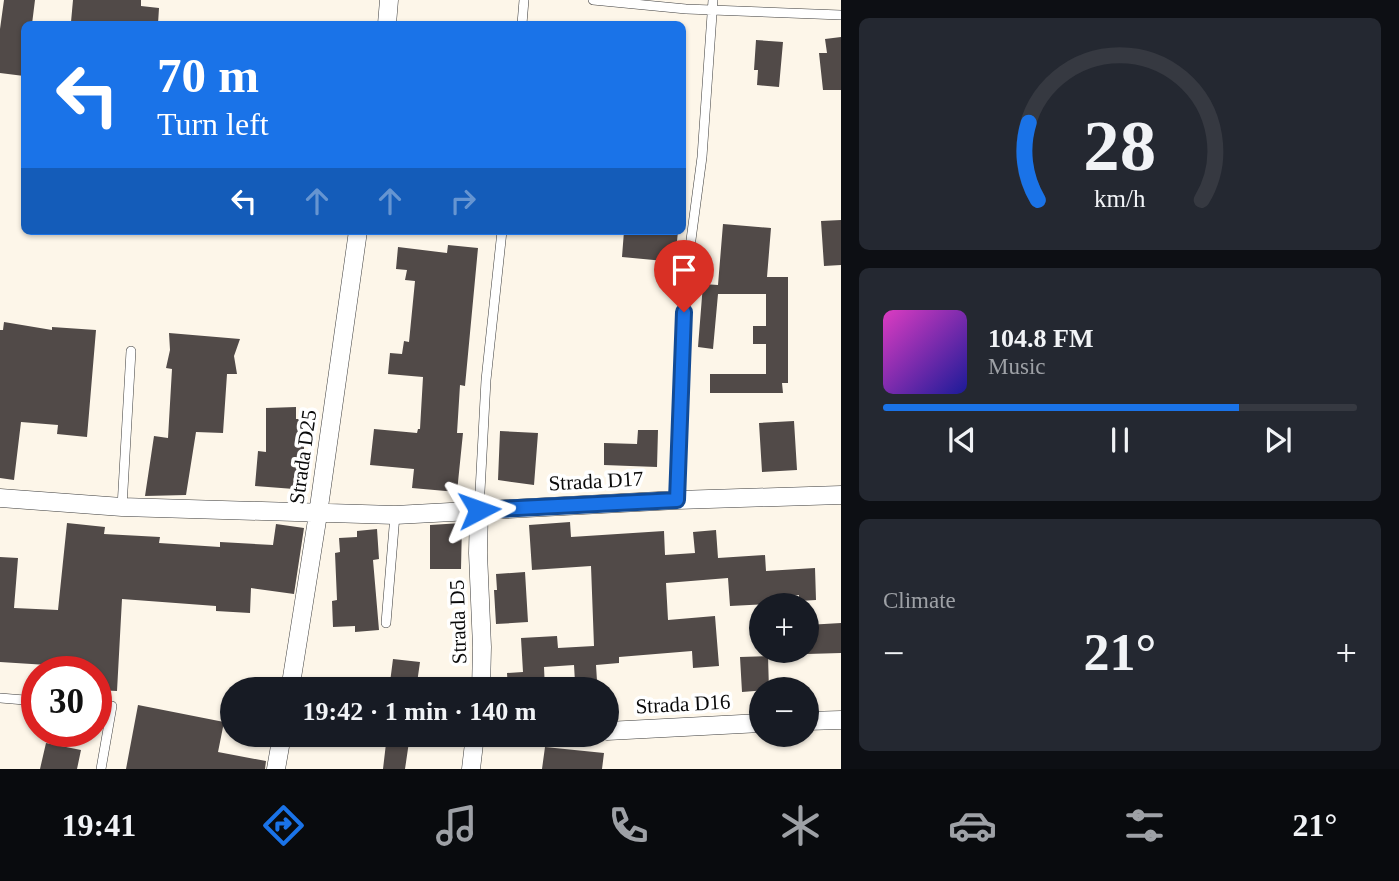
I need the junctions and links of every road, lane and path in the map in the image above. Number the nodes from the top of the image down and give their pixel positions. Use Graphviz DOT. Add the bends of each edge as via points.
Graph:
graph roads {
  1 [pos="389,0"];
  2 [pos="524,0"];
  3 [pos="593,0"];
  4 [pos="713,0"];
  5 [pos="712,10"];
  6 [pos="841,15"];
  7 [pos="387,21"];
  8 [pos="522,21"];
  9 [pos="357,235"];
  10 [pos="502,235"];
  11 [pos="131,351"];
  12 [pos="841,495"];
  13 [pos="0,498"];
  14 [pos="677,500"];
  15 [pos="122,508"];
  16 [pos="479,510"];
  17 [pos="318,514"];
  18 [pos="395,515"];
  19 [pos="386,624"];
  20 [pos="292,677"];
  21 [pos="481,677"];
  22 [pos="0,698"];
  23 [pos="21,700"];
  24 [pos="841,720"];
  25 [pos="819,721"];
  26 [pos="749,724"];
  27 [pos="619,730"];
  28 [pos="105,747"];
  29 [pos="280,747"];
  30 [pos="474,747"];
  31 [pos="102,769"];
  32 [pos="276,769"];
  33 [pos="471,769"];
  1 -- 7 [label="street"];
  2 -- 8 [label="lane"];
  3 -- 5 [label="lane"];
  4 -- 5 [label="lane"];
  5 -- 6 [label="lane"];
  5 -- 14 [label="lane" via="702,157 685,285"];
  9 -- 17 [label="street, Strada D25"];
  10 -- 16 [label="lane" via="486,380"];
  11 -- 15 [label="lane"];
  12 -- 14 [label="street, Strada D17"];
  13 -- 15 [label="street"];
  14 -- 16 [label="street, Strada D17"];
  15 -- 17 [label="street"];
  16 -- 18 [label="street, Strada D17"];
  16 -- 21 [label="street, Strada D5"];
  17 -- 18 [label="street, Strada D17"];
  17 -- 20 [label="street, Strada D25"];
  18 -- 19 [label="lane"];
  22 -- 23 [label="lane"];
  24 -- 25 [label="street"];
  26 -- 27 [label="street, Strada D16"];
  28 -- 31 [label="lane"];
  29 -- 32 [label="street"];
  30 -- 33 [label="street"];
}
